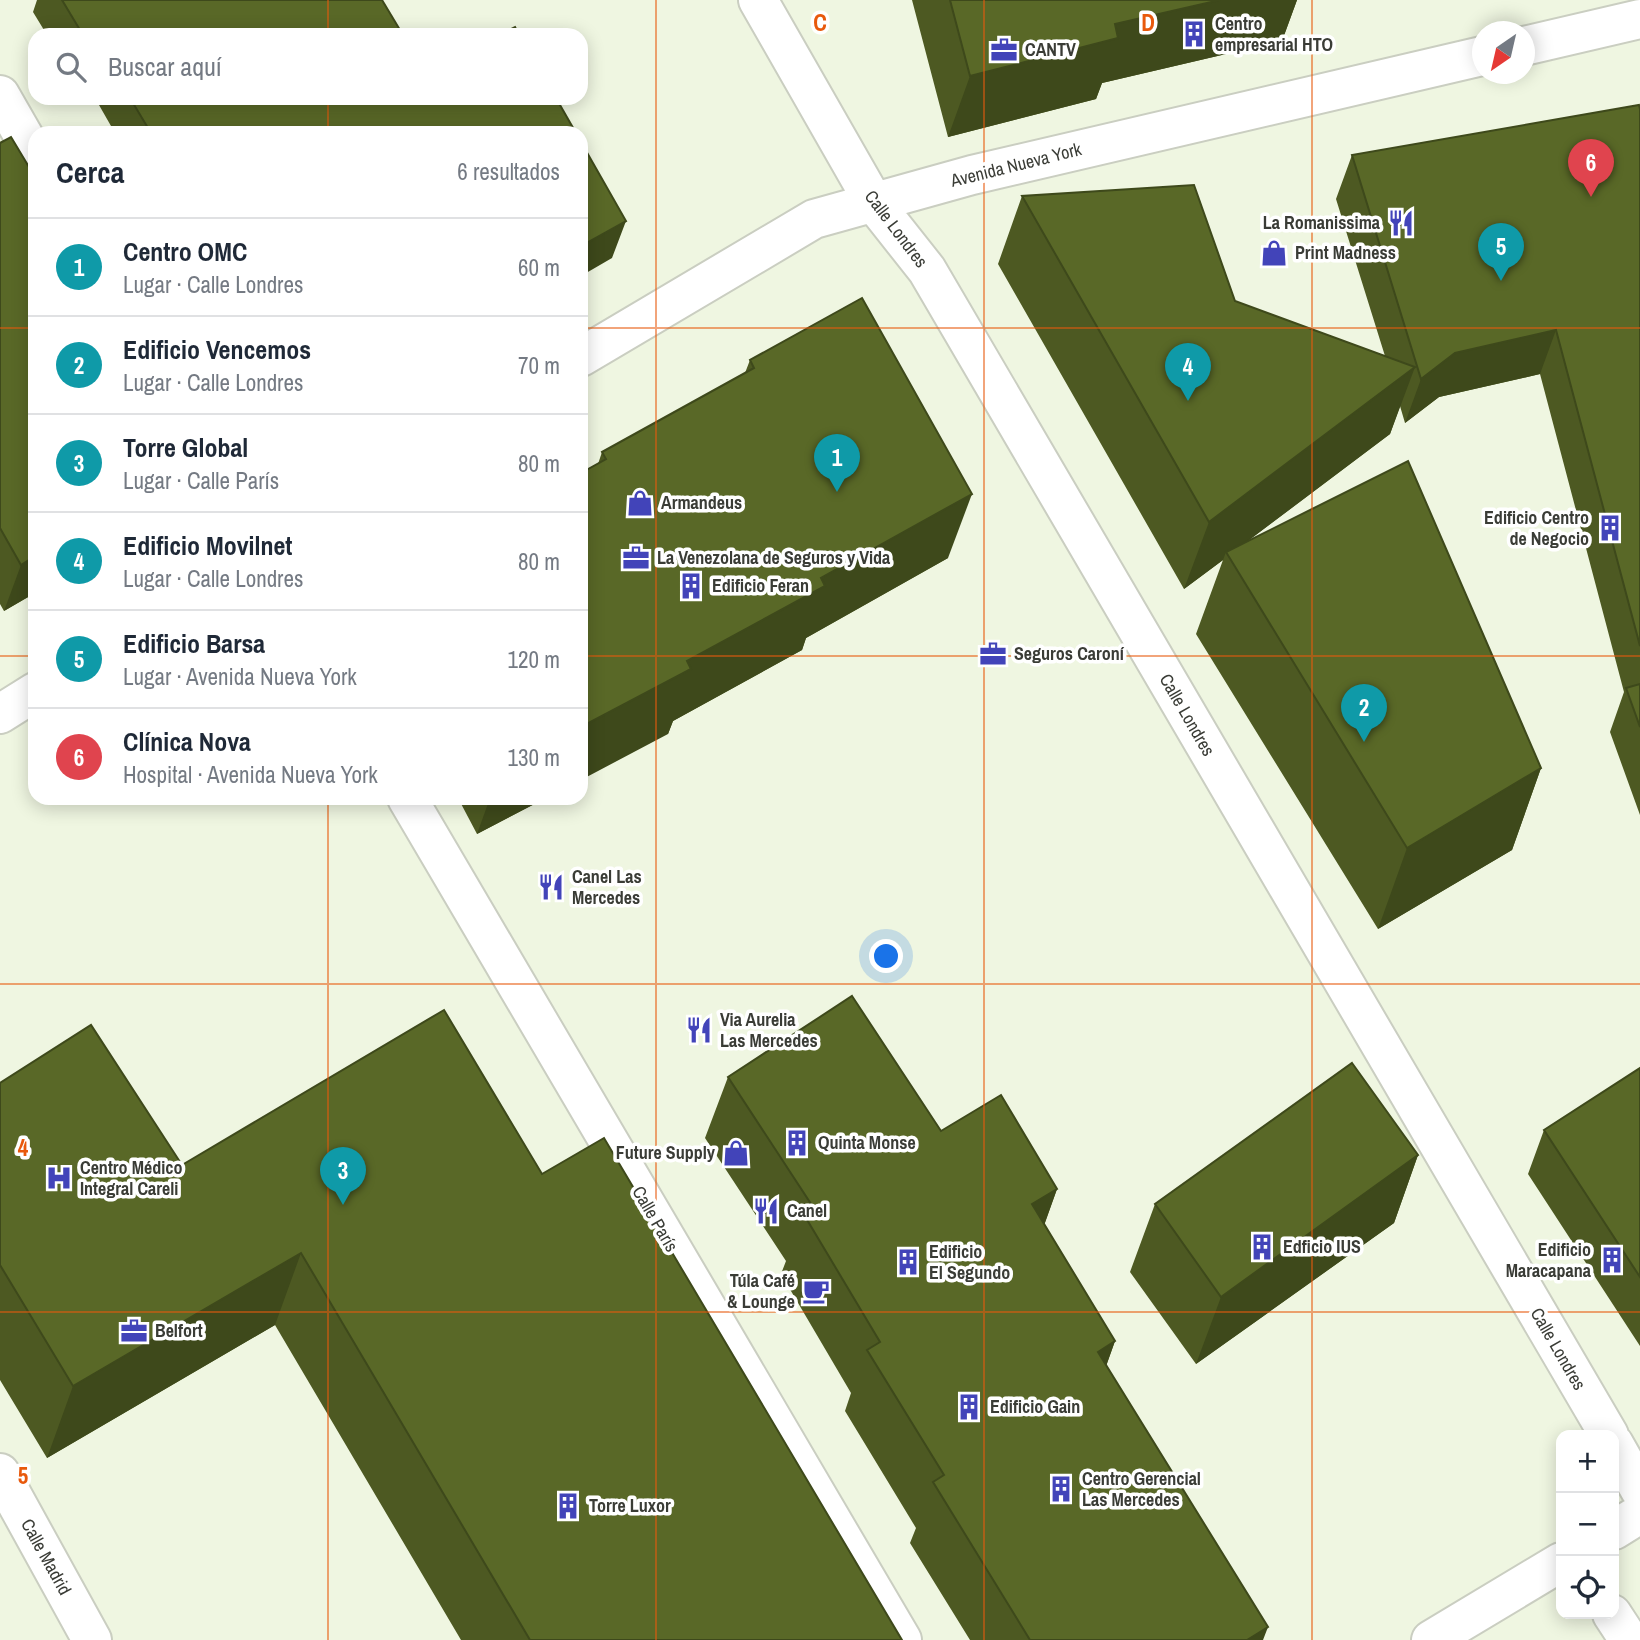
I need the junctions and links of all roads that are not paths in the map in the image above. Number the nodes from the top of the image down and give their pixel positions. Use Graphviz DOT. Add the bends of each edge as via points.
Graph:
graph roads {
  1 [pos="758,0"];
  2 [pos="1640,19"];
  3 [pos="1535,43"];
  4 [pos="1472,58"];
  5 [pos="0,95"];
  6 [pos="28,144"];
  7 [pos="874,203"];
  8 [pos="588,353"];
  9 [pos="28,696"];
  10 [pos="0,714"];
  11 [pos="411,805"];
  12 [pos="1606,1430"];
  13 [pos="1619,1453"];
  14 [pos="0,1473"];
  15 [pos="1640,1490"];
  16 [pos="1640,1514"];
  17 [pos="1619,1527"];
  18 [pos="1556,1565"];
  19 [pos="1615,1619"];
  20 [pos="92,1640"];
  21 [pos="902,1640"];
  22 [pos="1431,1640"];
  23 [pos="1629,1640"];
  1 -- 7 [label="street, Calle Londres"];
  2 -- 3 [label="street"];
  4 -- 7 [label="street, Avenida Nueva York" via="972,175"];
  5 -- 6 [label="street"];
  7 -- 8 [label="street, Avenida Nueva York" via="814,219"];
  7 -- 12 [label="street, Calle Londres" via="927,270"];
  9 -- 10 [label="street"];
  11 -- 21 [label="street, Calle París"];
  13 -- 15 [label="street"];
  14 -- 20 [label="street, Calle Madrid"];
  16 -- 17 [label="street"];
  18 -- 22 [label="street"];
  19 -- 23 [label="street"];
}
